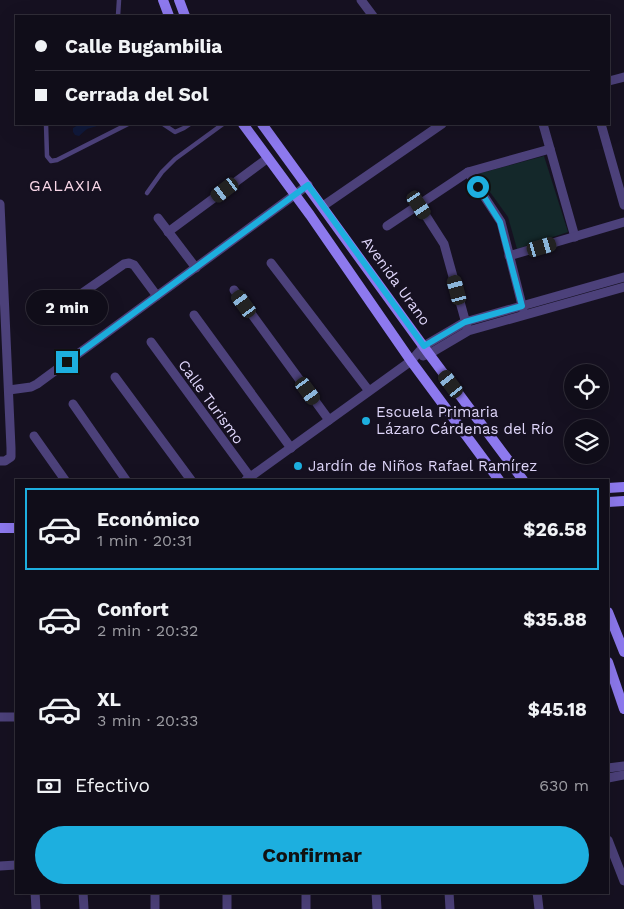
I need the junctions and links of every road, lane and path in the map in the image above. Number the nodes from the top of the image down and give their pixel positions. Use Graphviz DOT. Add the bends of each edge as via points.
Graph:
graph roads {
  1 [pos="119,0"];
  2 [pos="163,0"];
  3 [pos="179,0"];
  4 [pos="361,0"];
  5 [pos="118,15"];
  6 [pos="168,15"];
  7 [pos="185,15"];
  8 [pos="372,15"];
  9 [pos="624,77"];
  10 [pos="610,81"];
  11 [pos="46,125"];
  12 [pos="126,125"];
  13 [pos="164,125"];
  14 [pos="188,125"];
  15 [pos="221,125"];
  16 [pos="244,125"];
  17 [pos="263,125"];
  18 [pos="441,125"];
  19 [pos="543,125"];
  20 [pos="601,125"];
  21 [pos="550,150"];
  22 [pos="268,158"];
  23 [pos="468,172"];
  24 [pos="308,185"];
  25 [pos="147,194"];
  26 [pos="295,195"];
  27 [pos="0,204"];
  28 [pos="419,205"];
  29 [pos="624,205"];
  30 [pos="323,206"];
  31 [pos="158,218"];
  32 [pos="624,222"];
  33 [pos="387,226"];
  34 [pos="168,232"];
  35 [pos="575,237"];
  36 [pos="510,256"];
  37 [pos="272,263"];
  38 [pos="196,268"];
  39 [pos="624,277"];
  40 [pos="612,285"];
  41 [pos="624,287"];
  42 [pos="2,290"];
  43 [pos="234,290"];
  44 [pos="157,296"];
  45 [pos="523,310"];
  46 [pos="194,315"];
  47 [pos="48,317"];
  48 [pos="467,326"];
  49 [pos="151,342"];
  50 [pos="426,350"];
  51 [pos="411,360"];
  52 [pos="115,377"];
  53 [pos="9,390"];
  54 [pos="369,391"];
  55 [pos="73,404"];
  56 [pos="329,420"];
  57 [pos="484,428"];
  58 [pos="34,436"];
  59 [pos="469,440"];
  60 [pos="291,448"];
  61 [pos="0,461"];
  62 [pos="64,479"];
  63 [pos="125,479"];
  64 [pos="190,479"];
  65 [pos="248,479"];
  66 [pos="498,479"];
  67 [pos="522,479"];
  68 [pos="624,487"];
  69 [pos="609,488"];
  70 [pos="624,501"];
  71 [pos="609,502"];
  72 [pos="0,528"];
  73 [pos="15,528"];
  74 [pos="609,614"];
  75 [pos="624,652"];
  76 [pos="609,665"];
  77 [pos="624,709"];
  78 [pos="0,717"];
  79 [pos="15,717"];
  80 [pos="624,766"];
  81 [pos="609,768"];
  82 [pos="624,775"];
  83 [pos="609,778"];
  84 [pos="609,842"];
  85 [pos="15,865"];
  86 [pos="0,866"];
  87 [pos="624,880"];
  88 [pos="36,894"];
  89 [pos="83,894"];
  90 [pos="155,894"];
  91 [pos="227,894"];
  92 [pos="306,894"];
  93 [pos="376,894"];
  94 [pos="449,894"];
  95 [pos="537,894"];
  96 [pos="36,909"];
  97 [pos="84,909"];
  98 [pos="155,909"];
  99 [pos="227,909"];
  100 [pos="306,909"];
  101 [pos="377,909"];
  102 [pos="450,909"];
  103 [pos="538,909"];
  1 -- 5 [label="lane"];
  2 -- 6 [label="main road"];
  3 -- 7 [label="main road"];
  4 -- 8 [label="street"];
  9 -- 10 [label="street"];
  11 -- 12 [label="lane" via="47,156 52,161"];
  13 -- 14 [label="lane" via="175,132"];
  15 -- 25 [label="lane" via="175,159"];
  16 -- 22 [label="main road"];
  17 -- 24 [label="main road, Avenida Urano"];
  18 -- 30 [label="street"];
  19 -- 21 [label="street"];
  20 -- 29 [label="street"];
  21 -- 23 [label="street"];
  21 -- 35 [label="street"];
  22 -- 26 [label="main road"];
  22 -- 34 [label="street"];
  23 -- 28 [label="street"];
  23 -- 36 [label="street" via="500,222"];
  24 -- 26 [label="street"];
  24 -- 30 [label="main road, Avenida Urano"];
  26 -- 38 [label="street"];
  26 -- 51 [label="main road"];
  27 -- 42 [label="street"];
  28 -- 33 [label="street"];
  28 -- 48 [label="street" via="444,244"];
  30 -- 50 [label="main road, Avenida Urano"];
  31 -- 34 [label="street"];
  32 -- 35 [label="street"];
  34 -- 38 [label="street"];
  35 -- 36 [label="street"];
  36 -- 45 [label="street"];
  37 -- 54 [label="street"];
  38 -- 44 [label="street"];
  39 -- 40 [label="street"];
  40 -- 41 [label="street"];
  40 -- 45 [label="street"];
  42 -- 53 [label="street"];
  43 -- 56 [label="street"];
  44 -- 47 [label="street" via="134,265 129,263"];
  44 -- 53 [label="street" via="37,384"];
  45 -- 48 [label="street"];
  46 -- 60 [label="street"];
  48 -- 50 [label="street"];
  49 -- 65 [label="street, Calle Turismo"];
  50 -- 51 [label="street"];
  50 -- 57 [label="main road, Avenida Urano"];
  51 -- 54 [label="street"];
  51 -- 59 [label="main road"];
  52 -- 64 [label="street"];
  53 -- 61 [label="street" via="11,457"];
  54 -- 56 [label="street"];
  55 -- 63 [label="street"];
  56 -- 60 [label="street"];
  57 -- 59 [label="main road"];
  57 -- 67 [label="main road, Avenida Urano"];
  58 -- 62 [label="street"];
  59 -- 66 [label="main road"];
  60 -- 65 [label="street"];
  68 -- 69 [label="main road"];
  70 -- 71 [label="main road"];
  72 -- 73 [label="main road"];
  74 -- 75 [label="main road"];
  76 -- 77 [label="main road"];
  78 -- 79 [label="street"];
  80 -- 81 [label="street"];
  82 -- 83 [label="street"];
  84 -- 87 [label="street"];
  85 -- 86 [label="street"];
  88 -- 96 [label="street"];
  89 -- 97 [label="street"];
  90 -- 98 [label="street"];
  91 -- 99 [label="street"];
  92 -- 100 [label="street"];
  93 -- 101 [label="street"];
  94 -- 102 [label="street"];
  95 -- 103 [label="street"];
}
